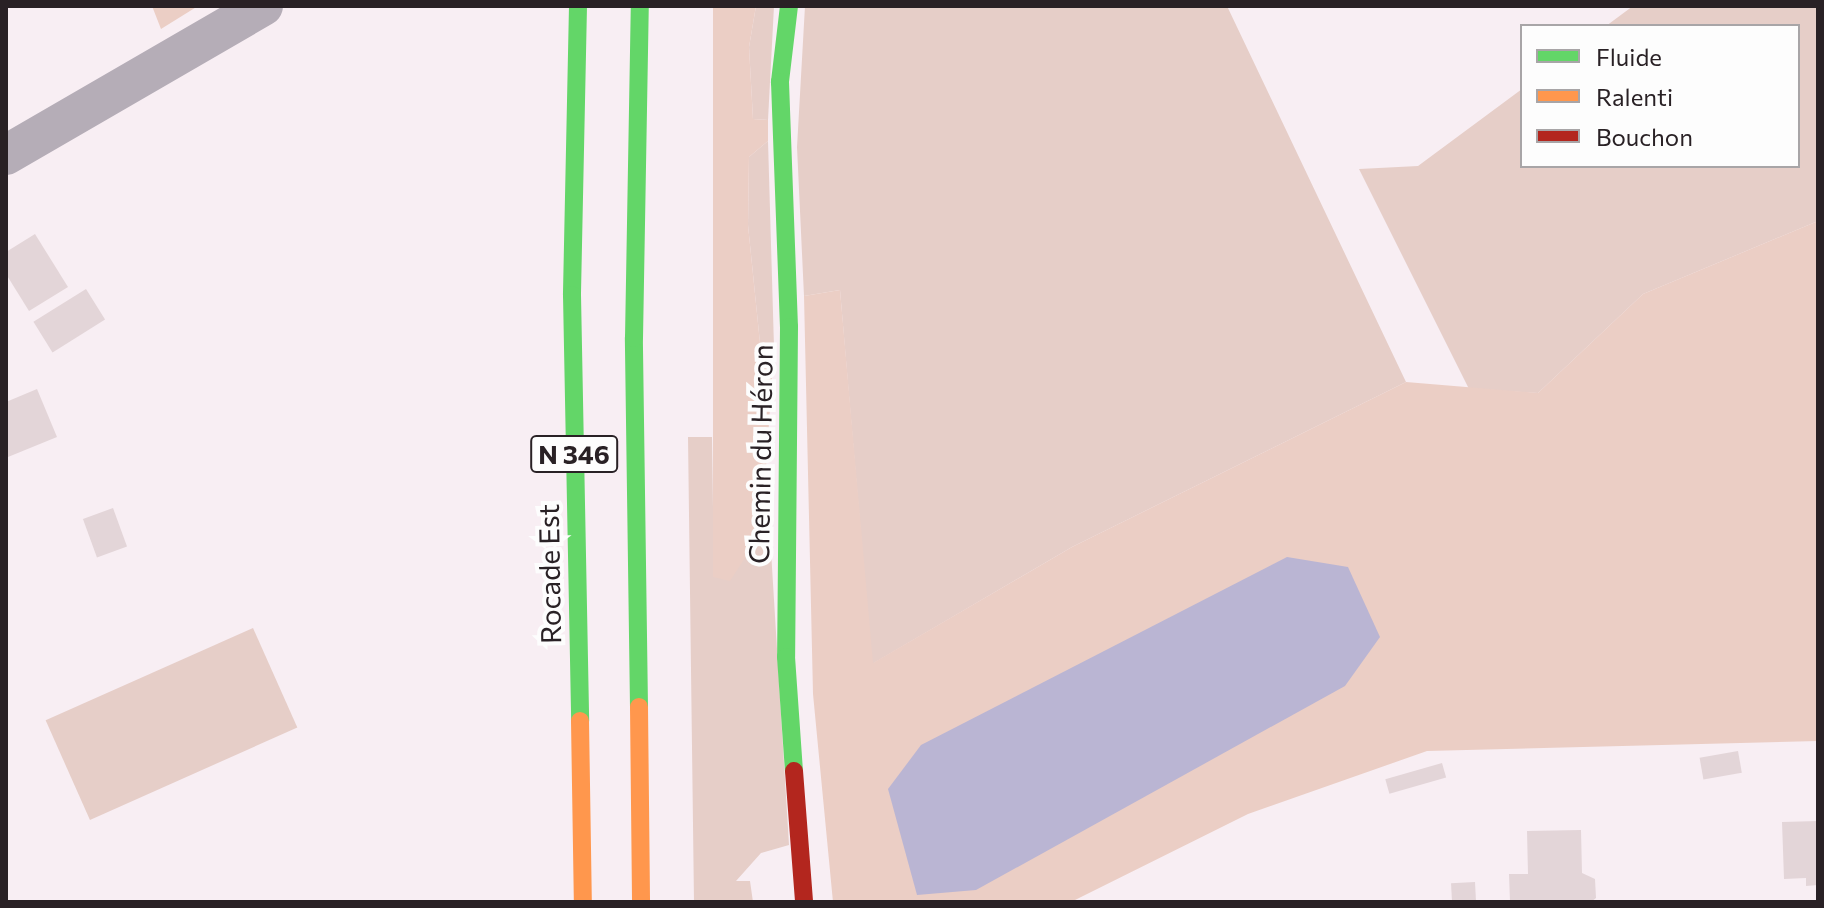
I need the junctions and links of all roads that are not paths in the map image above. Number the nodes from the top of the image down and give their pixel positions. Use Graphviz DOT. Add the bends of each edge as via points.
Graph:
graph roads {
  1 [pos="263,6"];
  2 [pos="578,6"];
  3 [pos="640,6"];
  4 [pos="789,6"];
  5 [pos="6,155"];
  6 [pos="583,902"];
  7 [pos="641,902"];
  8 [pos="804,902"];
  1 -- 5 [label="street"];
  2 -- 6 [label="main road, Rocade Est / N 346" via="572,295"];
  3 -- 7 [label="main road, N 346" via="634,338"];
  4 -- 8 [label="main road, Chemin du Héron" via="780,82 789,327 786,657"];
}
